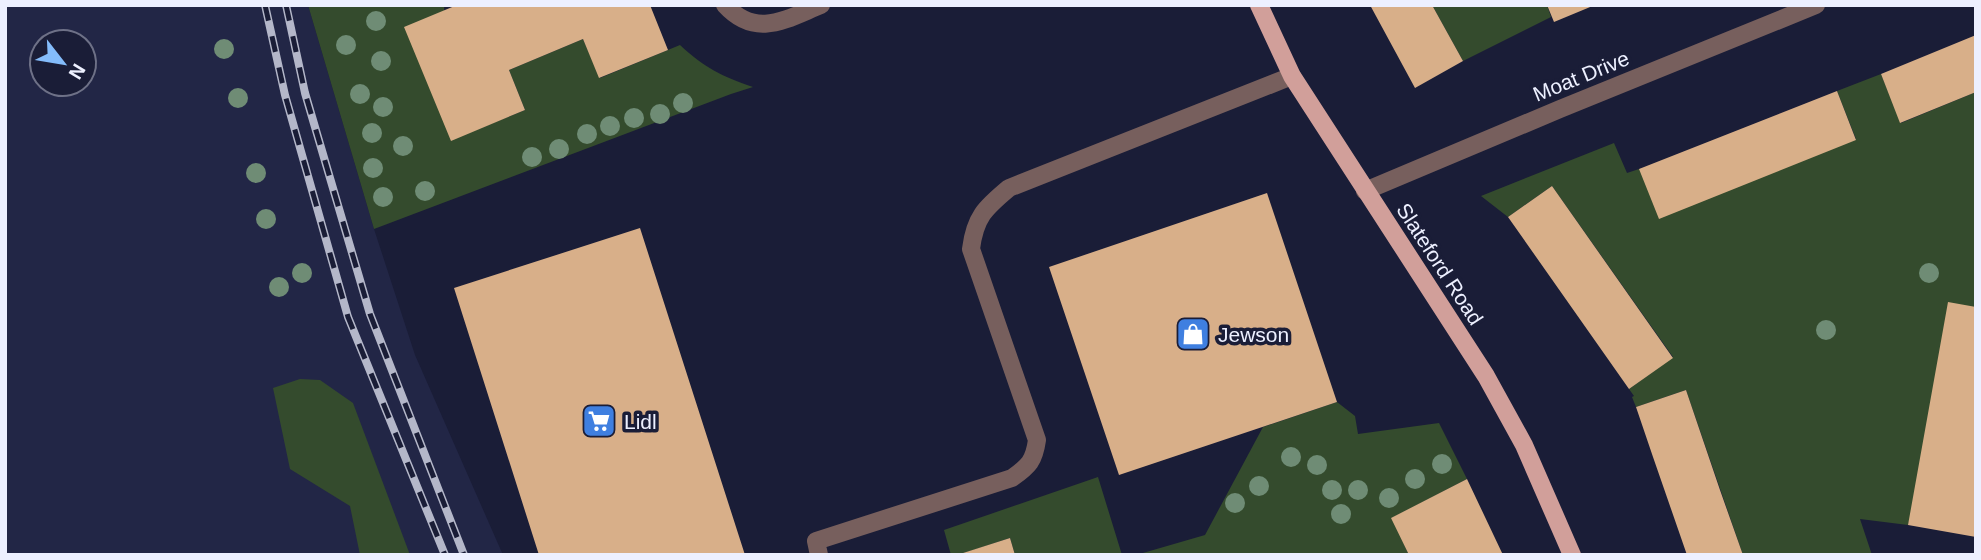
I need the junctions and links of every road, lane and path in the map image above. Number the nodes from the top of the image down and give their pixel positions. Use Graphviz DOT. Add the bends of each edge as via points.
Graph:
graph roads {
  1 [pos="725,5"];
  2 [pos="821,5"];
  3 [pos="1259,5"];
  4 [pos="1816,5"];
  5 [pos="1292,76"];
  6 [pos="1365,191"];
  7 [pos="820,555"];
  8 [pos="1572,555"];
  1 -- 2 [label="street" via="757,25 775,24"];
  3 -- 5 [label="main road, Slateford Road"];
  4 -- 6 [label="street, Moat Drive"];
  5 -- 6 [label="main road, Slateford Road"];
  5 -- 7 [label="street" via="1009,188 987,206 974,229 971,248 1037,440 1035,455 1012,478 816,541"];
  6 -- 8 [label="main road, Slateford Road" via="1486,376 1524,445"];
}
